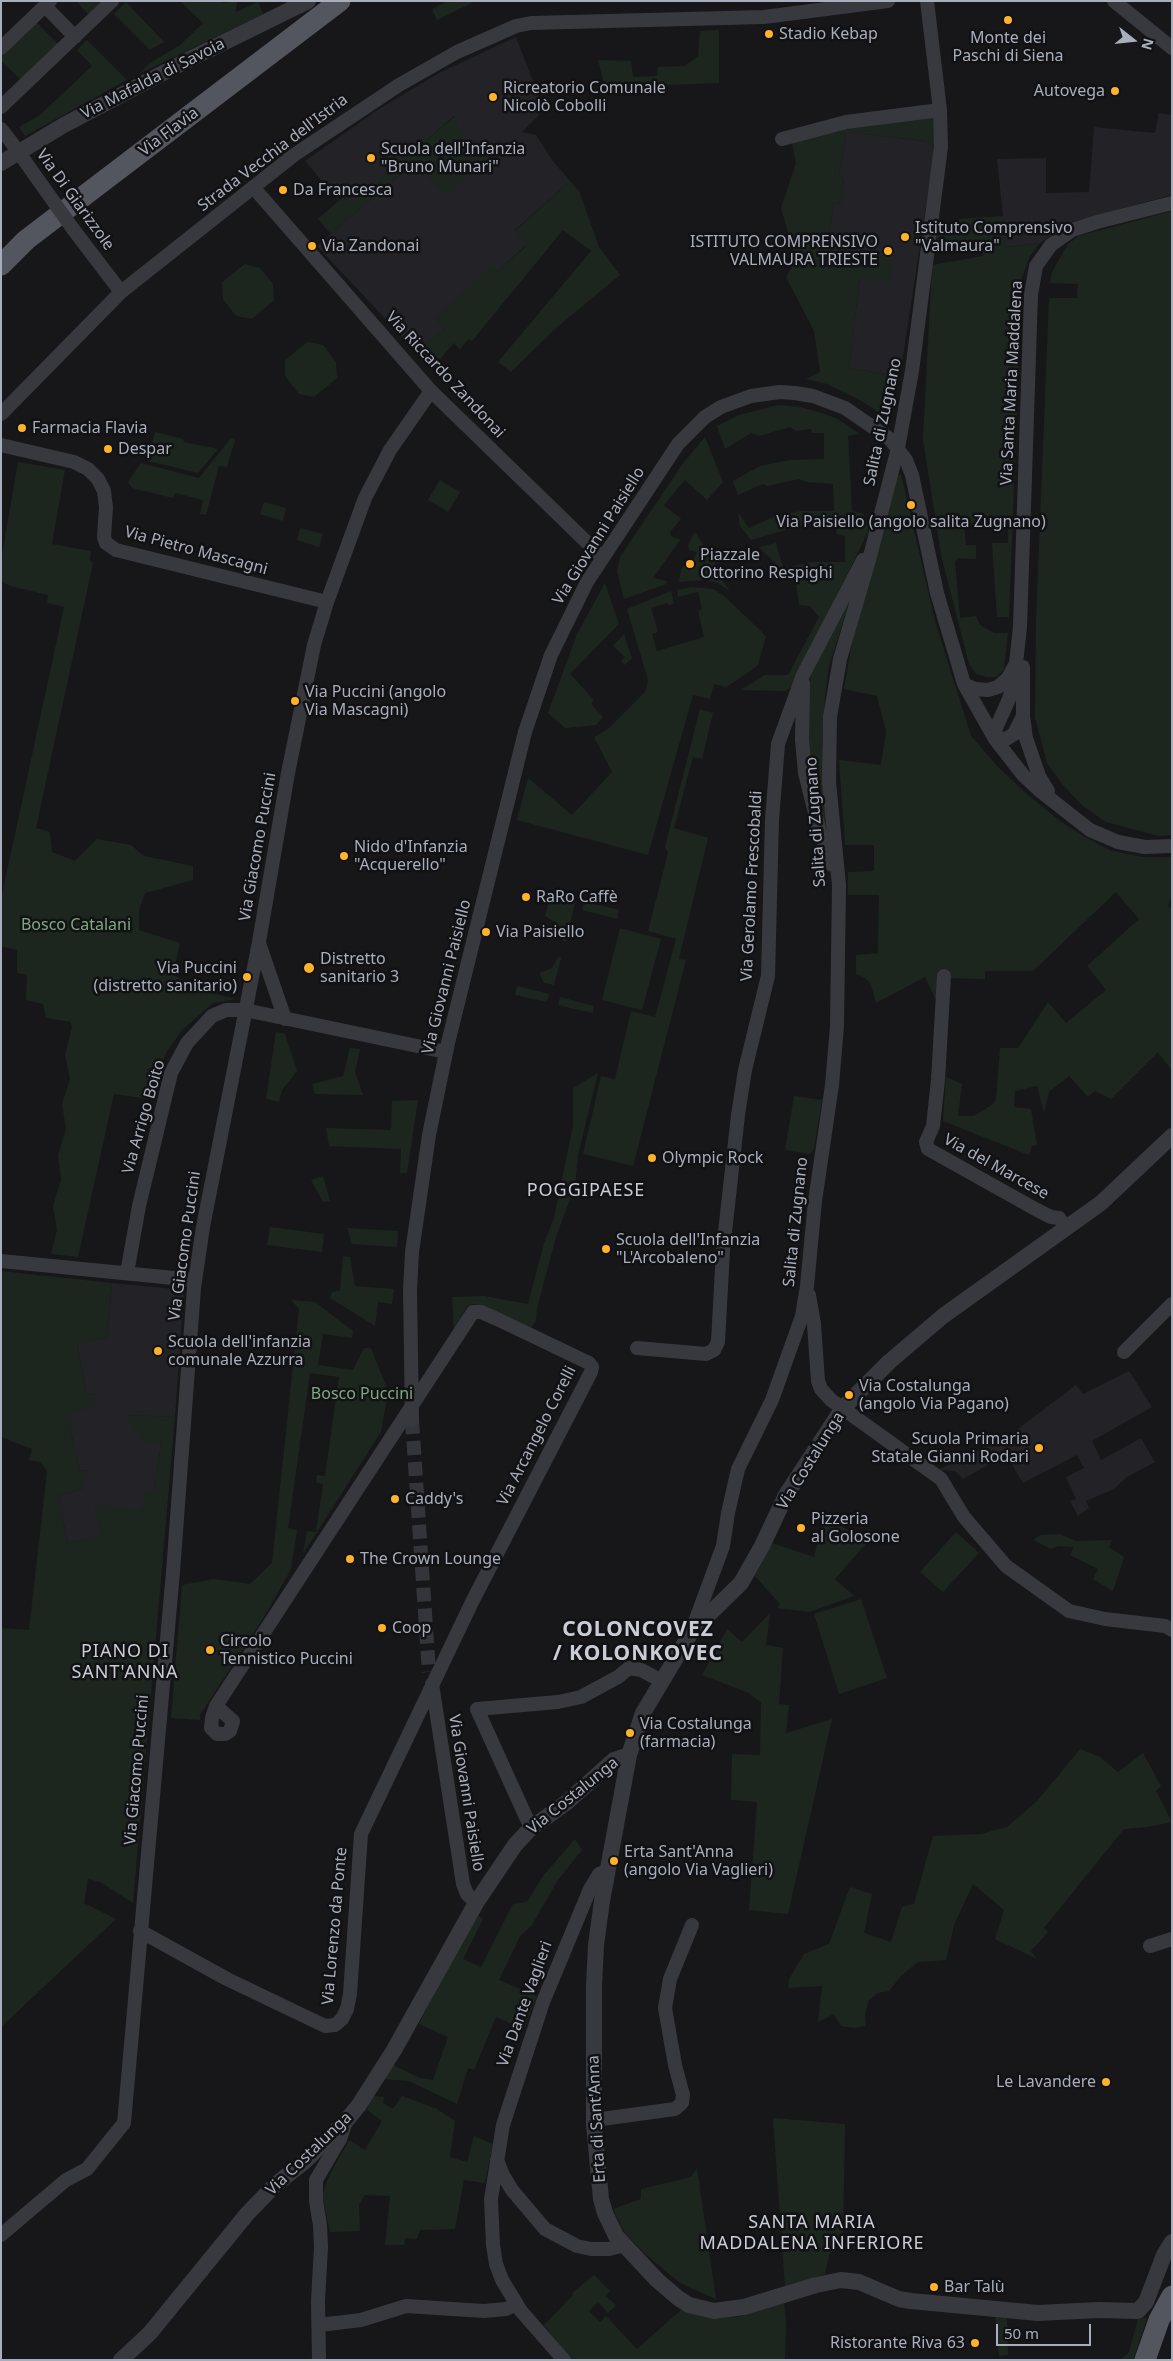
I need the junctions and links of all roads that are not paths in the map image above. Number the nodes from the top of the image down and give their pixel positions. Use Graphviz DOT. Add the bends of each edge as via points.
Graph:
graph roads {
  1 [pos="112,1"];
  2 [pos="340,1"];
  3 [pos="888,1"];
  4 [pos="928,1"];
  5 [pos="307,2"];
  6 [pos="1115,2"];
  7 [pos="48,4"];
  8 [pos="75,37"];
  9 [pos="1,48"];
  10 [pos="1172,48"];
  11 [pos="278,49"];
  12 [pos="1,107"];
  13 [pos="940,110"];
  14 [pos="1,129"];
  15 [pos="782,139"];
  16 [pos="1,163"];
  17 [pos="253,187"];
  18 [pos="1172,203"];
  19 [pos="1,265"];
  20 [pos="121,292"];
  21 [pos="431,391"];
  22 [pos="1,414"];
  23 [pos="1,445"];
  24 [pos="898,448"];
  25 [pos="873,542"];
  26 [pos="602,557"];
  27 [pos="327,602"];
  28 [pos="1020,627"];
  29 [pos="1016,663"];
  30 [pos="803,675"];
  31 [pos="964,684"];
  32 [pos="1023,716"];
  33 [pos="995,739"];
  34 [pos="1056,804"];
  35 [pos="1172,846"];
  36 [pos="839,885"];
  37 [pos="259,942"];
  38 [pos="944,976"];
  39 [pos="245,1010"];
  40 [pos="285,1019"];
  41 [pos="446,1052"];
  42 [pos="1172,1136"];
  43 [pos="1067,1228"];
  44 [pos="1,1261"];
  45 [pos="128,1273"];
  46 [pos="194,1280"];
  47 [pos="807,1286"];
  48 [pos="1172,1304"];
  49 [pos="636,1348"];
  50 [pos="1124,1352"];
  51 [pos="843,1408"];
  52 [pos="414,1412"];
  53 [pos="1172,1630"];
  54 [pos="692,1631"];
  55 [pos="431,1674"];
  56 [pos="662,1681"];
  57 [pos="216,1706"];
  58 [pos="628,1755"];
  59 [pos="531,1828"];
  60 [pos="607,1871"];
  61 [pos="476,1903"];
  62 [pos="692,1925"];
  63 [pos="140,1931"];
  64 [pos="1172,1939"];
  65 [pos="1150,1946"];
  66 [pos="594,2120"];
  67 [pos="346,2121"];
  68 [pos="497,2159"];
  69 [pos="1,2235"];
  70 [pos="1172,2242"];
  71 [pos="625,2245"];
  72 [pos="1172,2296"];
  73 [pos="516,2304"];
  74 [pos="1165,2320"];
  75 [pos="318,2325"];
  76 [pos="122,2360"];
  77 [pos="319,2360"];
  78 [pos="564,2360"];
  79 [pos="1146,2360"];
  1 -- 8 [label="street"];
  2 -- 11 [label="main road, Via Flavia"];
  3 -- 17 [label="street, Strada Vecchia dell'Istria" via="764,17 516,26 457,52 399,85 343,120"];
  4 -- 13 [label="street, Salita di Zugnano"];
  5 -- 11 [label="street"];
  5 -- 16 [label="street, Via Mafalda di Savoia" via="64,125"];
  6 -- 10 [label="street"];
  7 -- 8 [label="street"];
  7 -- 9 [label="street"];
  8 -- 12 [label="street"];
  11 -- 19 [label="main road, Via Flavia" via="26,240"];
  13 -- 15 [label="street" via="846,122"];
  13 -- 24 [label="street, Salita di Zugnano" via="940,166 912,371"];
  14 -- 20 [label="street, Via Di Giarizzole, bridge"];
  17 -- 20 [label="street, Strada Vecchia dell'Istria"];
  17 -- 21 [label="street, Via Riccardo Zandonai"];
  18 -- 28 [label="street, Via Santa Maria Maddalena" via="1072,230 1051,246 1036,266 1031,294"];
  20 -- 22 [label="street, Strada Vecchia dell'Istria"];
  21 -- 26 [label="street, Via Riccardo Zandonai"];
  21 -- 27 [label="street, Via Giacomo Puccini" via="395,442 365,498"];
  23 -- 27 [label="street, Via Pietro Mascagni" via="74,462 88,469 104,491 104,537 106,543 116,550"];
  24 -- 25 [label="street, Salita di Zugnano"];
  24 -- 26 [label="street, Via Giovanni Paisiello" via="884,434 852,413 813,396 780,392 736,400 705,417 689,431"];
  24 -- 31 [label="street, Via Giovanni Paisiello" via="912,475 937,593"];
  25 -- 30 [label="street, Via Gerolamo Frescobaldi"];
  25 -- 36 [label="street, Salita di Zugnano" via="840,659 830,717 829,782"];
  26 -- 41 [label="street, Via Giovanni Paisiello" via="551,656 525,732"];
  27 -- 37 [label="street, Via Giacomo Puccini" via="314,645 288,773"];
  28 -- 29 [label="street, Via Santa Maria Maddalena"];
  28 -- 32 [label="street, Via Santa Maria Maddalena" via="1024,668"];
  29 -- 31 [label="street, Via Santa Maria Maddalena" via="1008,678 998,687 975,689"];
  29 -- 33 [label="street, Via Santa Maria Maddalena" via="1009,699 996,728"];
  30 -- 36 [label="street, Via Gerolamo Frescobaldi" via="805,772 820,833"];
  30 -- 49 [label="street, Via Gerolamo Frescobaldi" via="778,744 770,858 768,976 745,1070 738,1115 723,1250 718,1342 714,1350 706,1354"];
  31 -- 33 [label="street, Via Giovanni Paisiello"];
  32 -- 33 [label="street" via="1014,734 1006,739"];
  32 -- 34 [label="street, Via Santa Maria Maddalena" via="1031,757"];
  33 -- 34 [label="street, Via Santa Maria Maddalena" via="1023,774"];
  34 -- 35 [label="street, Via Santa Maria Maddalena" via="1090,830 1118,842 1145,847"];
  36 -- 47 [label="street, Salita di Zugnano" via="840,955 832,1085 820,1158"];
  37 -- 39 [label="street, Via Giacomo Puccini"];
  37 -- 40 [label="street"];
  38 -- 43 [label="street, Via del Marcese" via="938,1080 933,1126 926,1142 928,1149 1037,1210 1059,1218"];
  39 -- 40 [label="street, Via Arrigo Boito"];
  39 -- 45 [label="street, Via Arrigo Boito" via="226,1010 212,1016 187,1043 171,1073 139,1206"];
  39 -- 46 [label="street, Via Giacomo Puccini"];
  40 -- 41 [label="street, Via Arrigo Boito"];
  41 -- 52 [label="street, Via Giovanni Paisiello" via="427,1142 412,1252"];
  42 -- 43 [label="street, Via Costalunga" via="1101,1203"];
  43 -- 51 [label="street, Via Costalunga" via="943,1316 889,1362"];
  44 -- 45 [label="street"];
  45 -- 46 [label="street"];
  46 -- 63 [label="street, Via Giacomo Puccini" via="173,1572"];
  47 -- 51 [label="street" via="814,1324 818,1381 831,1400"];
  47 -- 54 [label="street, Salita di Zugnano" via="802,1316 772,1400 738,1469 723,1546"];
  48 -- 50 [label="street"];
  51 -- 53 [label="street" via="941,1480 964,1518 1006,1566 1069,1611 1165,1626"];
  51 -- 54 [label="street, Via Costalunga" via="786,1495 745,1576"];
  52 -- 55 [label="street, Via Arcangelo Corelli" via="439,1363 473,1312 495,1318 592,1367"];
  52 -- 57 [label="street, Via Arcangelo Corelli"];
  54 -- 56 [label="street, Via Costalunga"];
  55 -- 61 [label="street, Via Giovanni Paisiello" via="462,1884"];
  55 -- 63 [label="street, Via Lorenzo da Ponte" via="361,1834 350,1994 342,2019 335,2025 324,2026 227,1979"];
  56 -- 58 [label="street, Via Costalunga" via="643,1713"];
  56 -- 59 [label="street" via="641,1670 629,1668 581,1697 477,1709"];
  58 -- 59 [label="street, Via Costalunga" via="614,1760 566,1803"];
  58 -- 60 [label="street, Erta di Sant'Anna"];
  59 -- 61 [label="street, Via Costalunga" via="499,1867"];
  60 -- 66 [label="street, Erta di Sant'Anna" via="595,1953"];
  60 -- 68 [label="street, Via Dante Vaglieri" via="599,1874 590,1889 552,1977 503,2125"];
  61 -- 67 [label="street, Via Costalunga" via="394,2050"];
  62 -- 66 [label="street" via="670,1979 665,2008 682,2103 676,2109"];
  63 -- 69 [label="street, Via Giacomo Puccini" via="124,2123 87,2169 66,2180"];
  64 -- 65 [label="street"];
  66 -- 71 [label="street, Erta di Sant'Anna" via="601,2199 610,2225"];
  67 -- 75 [label="street" via="340,2139 316,2180 321,2240"];
  67 -- 76 [label="street, Via Costalunga" via="253,2208 150,2333"];
  68 -- 71 [label="street" via="512,2190 545,2229 577,2246 591,2249"];
  68 -- 73 [label="street, Via Dante Vaglieri" via="491,2199 493,2245 499,2272"];
  70 -- 71 [label="street, Erta di Sant'Anna" via="1164,2254 1146,2302 1138,2311 1038,2313 899,2299 852,2280 816,2285 730,2310 703,2309 678,2298"];
  72 -- 74 [label="main road"];
  73 -- 75 [label="street" via="506,2309 484,2311 406,2306 361,2320"];
  73 -- 78 [label="street, Via Dante Vaglieri"];
  74 -- 79 [label="main road"];
  75 -- 77 [label="street"];
}
